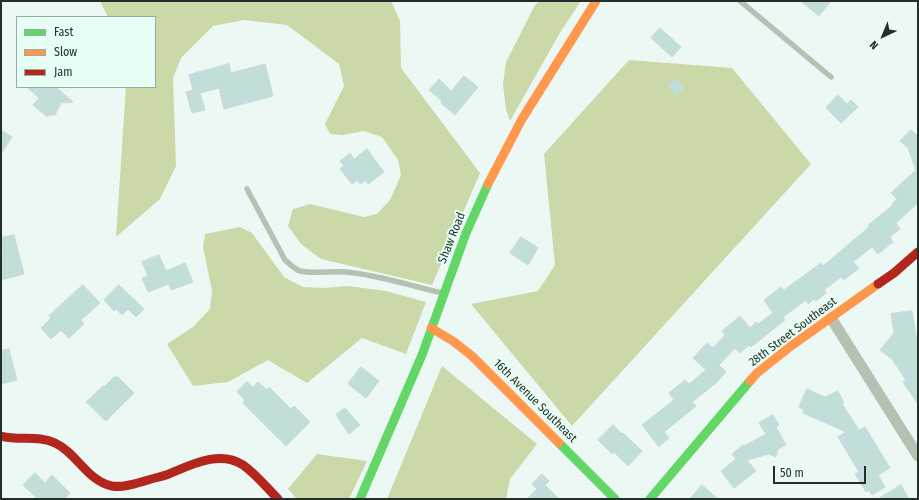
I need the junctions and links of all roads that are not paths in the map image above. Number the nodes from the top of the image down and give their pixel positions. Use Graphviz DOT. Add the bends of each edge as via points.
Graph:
graph roads {
  1 [pos="596,1"];
  2 [pos="740,1"];
  3 [pos="831,77"];
  4 [pos="247,189"];
  5 [pos="918,252"];
  6 [pos="443,293"];
  7 [pos="831,318"];
  8 [pos="431,328"];
  9 [pos="1,436"];
  10 [pos="918,456"];
  11 [pos="278,499"];
  12 [pos="360,499"];
  13 [pos="615,499"];
  14 [pos="650,499"];
  1 -- 6 [label="street, Shaw Road" via="527,110 499,160"];
  2 -- 3 [label="lane"];
  4 -- 6 [label="lane" via="285,260 294,268 307,272 354,274"];
  5 -- 7 [label="street, 28th Street Southeast" via="894,273"];
  6 -- 8 [label="street, Shaw Road"];
  7 -- 10 [label="street"];
  7 -- 14 [label="street, 28th Street Southeast" via="757,373"];
  8 -- 12 [label="street, Shaw Road" via="422,355"];
  8 -- 13 [label="street, 16th Avenue Southeast" via="472,356"];
  9 -- 11 [label="street" via="8,439 54,442 96,479 112,486 126,486 200,462 228,458 248,469"];
}
